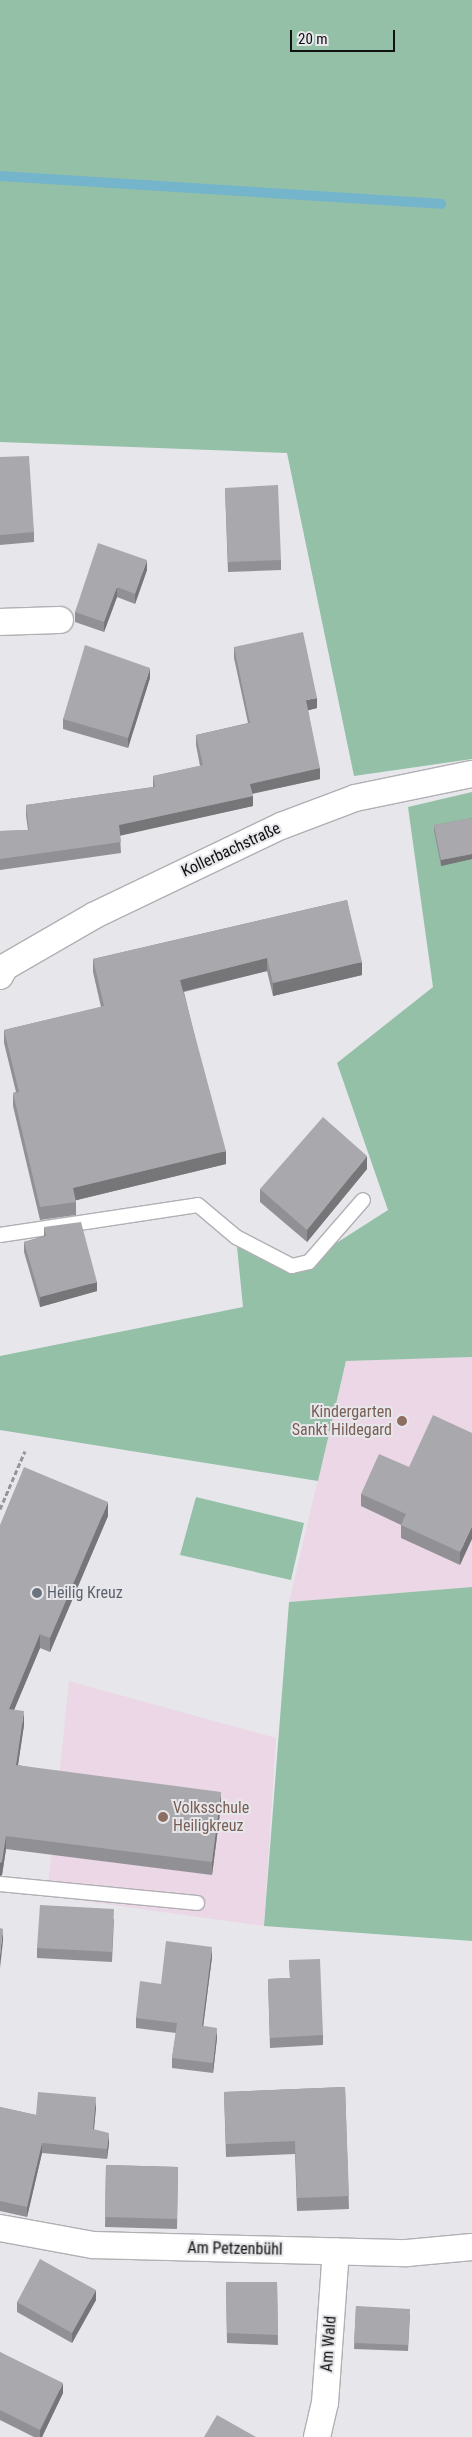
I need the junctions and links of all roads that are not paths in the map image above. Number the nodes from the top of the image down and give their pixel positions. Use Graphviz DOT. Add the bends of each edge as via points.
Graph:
graph roads {
  1 [pos="60,620"];
  2 [pos="0,622"];
  3 [pos="472,774"];
  4 [pos="2,970"];
  5 [pos="363,1200"];
  6 [pos="0,1235"];
  7 [pos="0,1884"];
  8 [pos="197,1903"];
  9 [pos="0,2228"];
  10 [pos="472,2248"];
  11 [pos="336,2250"];
  12 [pos="317,2437"];
  1 -- 2 [label="street"];
  3 -- 4 [label="street, Kollerbachstraße" via="355,798 281,826 95,915"];
  5 -- 6 [label="lane" via="309,1262 292,1266 236,1237 198,1205"];
  7 -- 8 [label="lane"];
  9 -- 11 [label="street, Am Petzenbühl" via="94,2245"];
  10 -- 11 [label="street, Am Petzenbühl" via="407,2254"];
  11 -- 12 [label="street, Am Wald" via="325,2403"];
}
